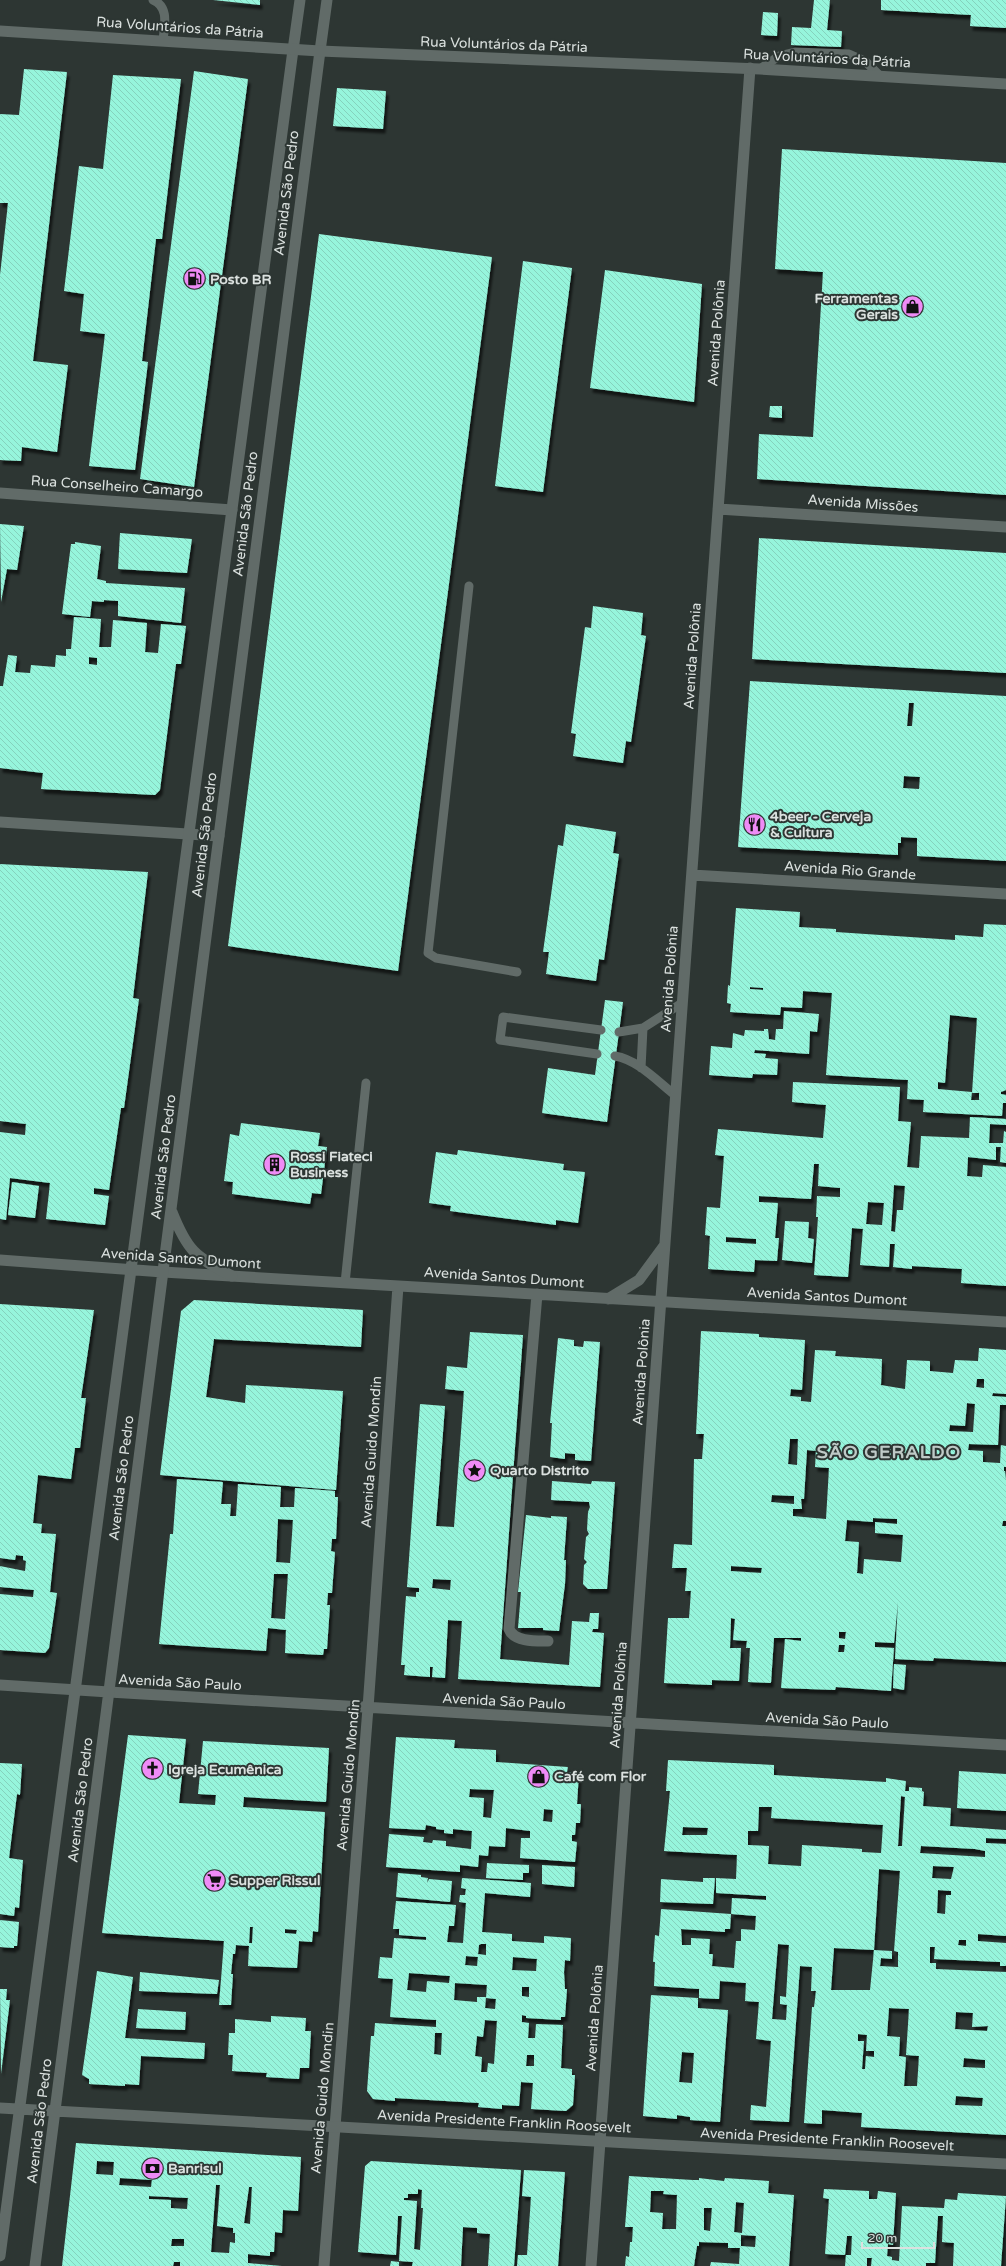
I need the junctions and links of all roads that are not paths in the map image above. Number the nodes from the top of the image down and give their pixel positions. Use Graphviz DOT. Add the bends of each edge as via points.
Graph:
graph roads {
  1 [pos="153,0"];
  2 [pos="300,0"];
  3 [pos="327,0"];
  4 [pos="0,31"];
  5 [pos="163,41"];
  6 [pos="293,50"];
  7 [pos="320,51"];
  8 [pos="755,69"];
  9 [pos="880,76"];
  10 [pos="1006,84"];
  11 [pos="0,493"];
  12 [pos="718,509"];
  13 [pos="232,510"];
  14 [pos="1006,527"];
  15 [pos="469,586"];
  16 [pos="0,822"];
  17 [pos="189,834"];
  18 [pos="219,836"];
  19 [pos="692,875"];
  20 [pos="1006,894"];
  21 [pos="517,972"];
  22 [pos="682,1003"];
  23 [pos="643,1028"];
  24 [pos="601,1030"];
  25 [pos="619,1032"];
  26 [pos="597,1054"];
  27 [pos="616,1056"];
  28 [pos="641,1068"];
  29 [pos="366,1083"];
  30 [pos="675,1095"];
  31 [pos="171,1210"];
  32 [pos="664,1246"];
  33 [pos="0,1260"];
  34 [pos="131,1270"];
  35 [pos="163,1272"];
  36 [pos="232,1276"];
  37 [pos="345,1283"];
  38 [pos="398,1286"];
  39 [pos="537,1294"];
  40 [pos="608,1299"];
  41 [pos="661,1302"];
  42 [pos="1006,1322"];
  43 [pos="548,1641"];
  44 [pos="0,1685"];
  45 [pos="75,1689"];
  46 [pos="109,1692"];
  47 [pos="368,1708"];
  48 [pos="630,1723"];
  49 [pos="1006,1745"];
  50 [pos="0,2108"];
  51 [pos="20,2109"];
  52 [pos="55,2111"];
  53 [pos="334,2126"];
  54 [pos="600,2141"];
  55 [pos="1006,2164"];
  56 [pos="0,2256"];
  57 [pos="35,2266"];
  58 [pos="324,2266"];
  59 [pos="591,2266"];
  1 -- 5 [label="lane" via="162,4 164,10"];
  2 -- 6 [label="street, Avenida São Pedro"];
  3 -- 7 [label="street, Avenida São Pedro"];
  4 -- 5 [label="street, Rua Voluntários da Pátria"];
  5 -- 6 [label="street, Rua Voluntários da Pátria"];
  6 -- 7 [label="street, Rua Voluntários da Pátria"];
  6 -- 13 [label="street, Avenida São Pedro"];
  7 -- 8 [label="street, Rua Voluntários da Pátria"];
  7 -- 18 [label="street, Avenida São Pedro"];
  8 -- 9 [label="street, Rua Voluntários da Pátria"];
  8 -- 9 [label="lane" via="779,56 794,52 849,54 865,61"];
  8 -- 12 [label="street, Avenida Polônia"];
  9 -- 10 [label="street, Rua Voluntários da Pátria"];
  11 -- 13 [label="street, Rua Conselheiro Camargo"];
  12 -- 14 [label="street, Avenida Missões"];
  12 -- 19 [label="street, Avenida Polônia"];
  13 -- 17 [label="street, Avenida São Pedro"];
  15 -- 21 [label="lane" via="428,953 436,958"];
  16 -- 17 [label="street"];
  17 -- 18 [label="street"];
  17 -- 34 [label="street, Avenida São Pedro"];
  18 -- 31 [label="street, Avenida São Pedro"];
  19 -- 20 [label="street, Avenida Rio Grande"];
  19 -- 22 [label="street, Avenida Polônia"];
  22 -- 23 [label="lane"];
  22 -- 30 [label="street, Avenida Polônia"];
  23 -- 25 [label="lane"];
  23 -- 28 [label="lane"];
  24 -- 26 [label="lane" via="503,1017 500,1040"];
  27 -- 28 [label="lane"];
  28 -- 30 [label="lane"];
  29 -- 37 [label="lane"];
  30 -- 32 [label="street, Avenida Polônia"];
  31 -- 35 [label="street, Avenida São Pedro"];
  31 -- 36 [label="street" via="183,1239 195,1253 208,1264"];
  32 -- 40 [label="street" via="639,1280"];
  32 -- 41 [label="street, Avenida Polônia"];
  33 -- 34 [label="street, Avenida Santos Dumont"];
  34 -- 35 [label="street, Avenida Santos Dumont"];
  34 -- 45 [label="street, Avenida São Pedro"];
  35 -- 36 [label="street, Avenida Santos Dumont"];
  35 -- 46 [label="street, Avenida São Pedro"];
  36 -- 37 [label="street, Avenida Santos Dumont"];
  37 -- 38 [label="street, Avenida Santos Dumont"];
  38 -- 39 [label="street, Avenida Santos Dumont"];
  38 -- 47 [label="street, Avenida Guido Mondin"];
  39 -- 40 [label="street, Avenida Santos Dumont"];
  39 -- 43 [label="street" via="509,1629 511,1634 518,1637"];
  40 -- 41 [label="street, Avenida Santos Dumont"];
  41 -- 42 [label="street, Avenida Santos Dumont"];
  41 -- 48 [label="street, Avenida Polônia"];
  44 -- 45 [label="street, Avenida São Paulo"];
  45 -- 46 [label="street, Avenida São Paulo"];
  45 -- 51 [label="street, Avenida São Pedro"];
  46 -- 47 [label="street, Avenida São Paulo"];
  46 -- 52 [label="street, Avenida São Pedro"];
  47 -- 48 [label="street, Avenida São Paulo"];
  47 -- 53 [label="street, Avenida Guido Mondin"];
  48 -- 49 [label="street, Avenida São Paulo"];
  48 -- 54 [label="street, Avenida Polônia"];
  50 -- 51 [label="street, Avenida Presidente Franklin Roosevelt"];
  51 -- 52 [label="street, Avenida Presidente Franklin Roosevelt"];
  51 -- 56 [label="street, Avenida São Pedro"];
  52 -- 53 [label="street, Avenida Presidente Franklin Roosevelt"];
  52 -- 57 [label="street, Avenida São Pedro"];
  53 -- 54 [label="street, Avenida Presidente Franklin Roosevelt"];
  53 -- 58 [label="street, Avenida Guido Mondin"];
  54 -- 55 [label="street, Avenida Presidente Franklin Roosevelt"];
  54 -- 59 [label="street, Avenida Polônia"];
}
